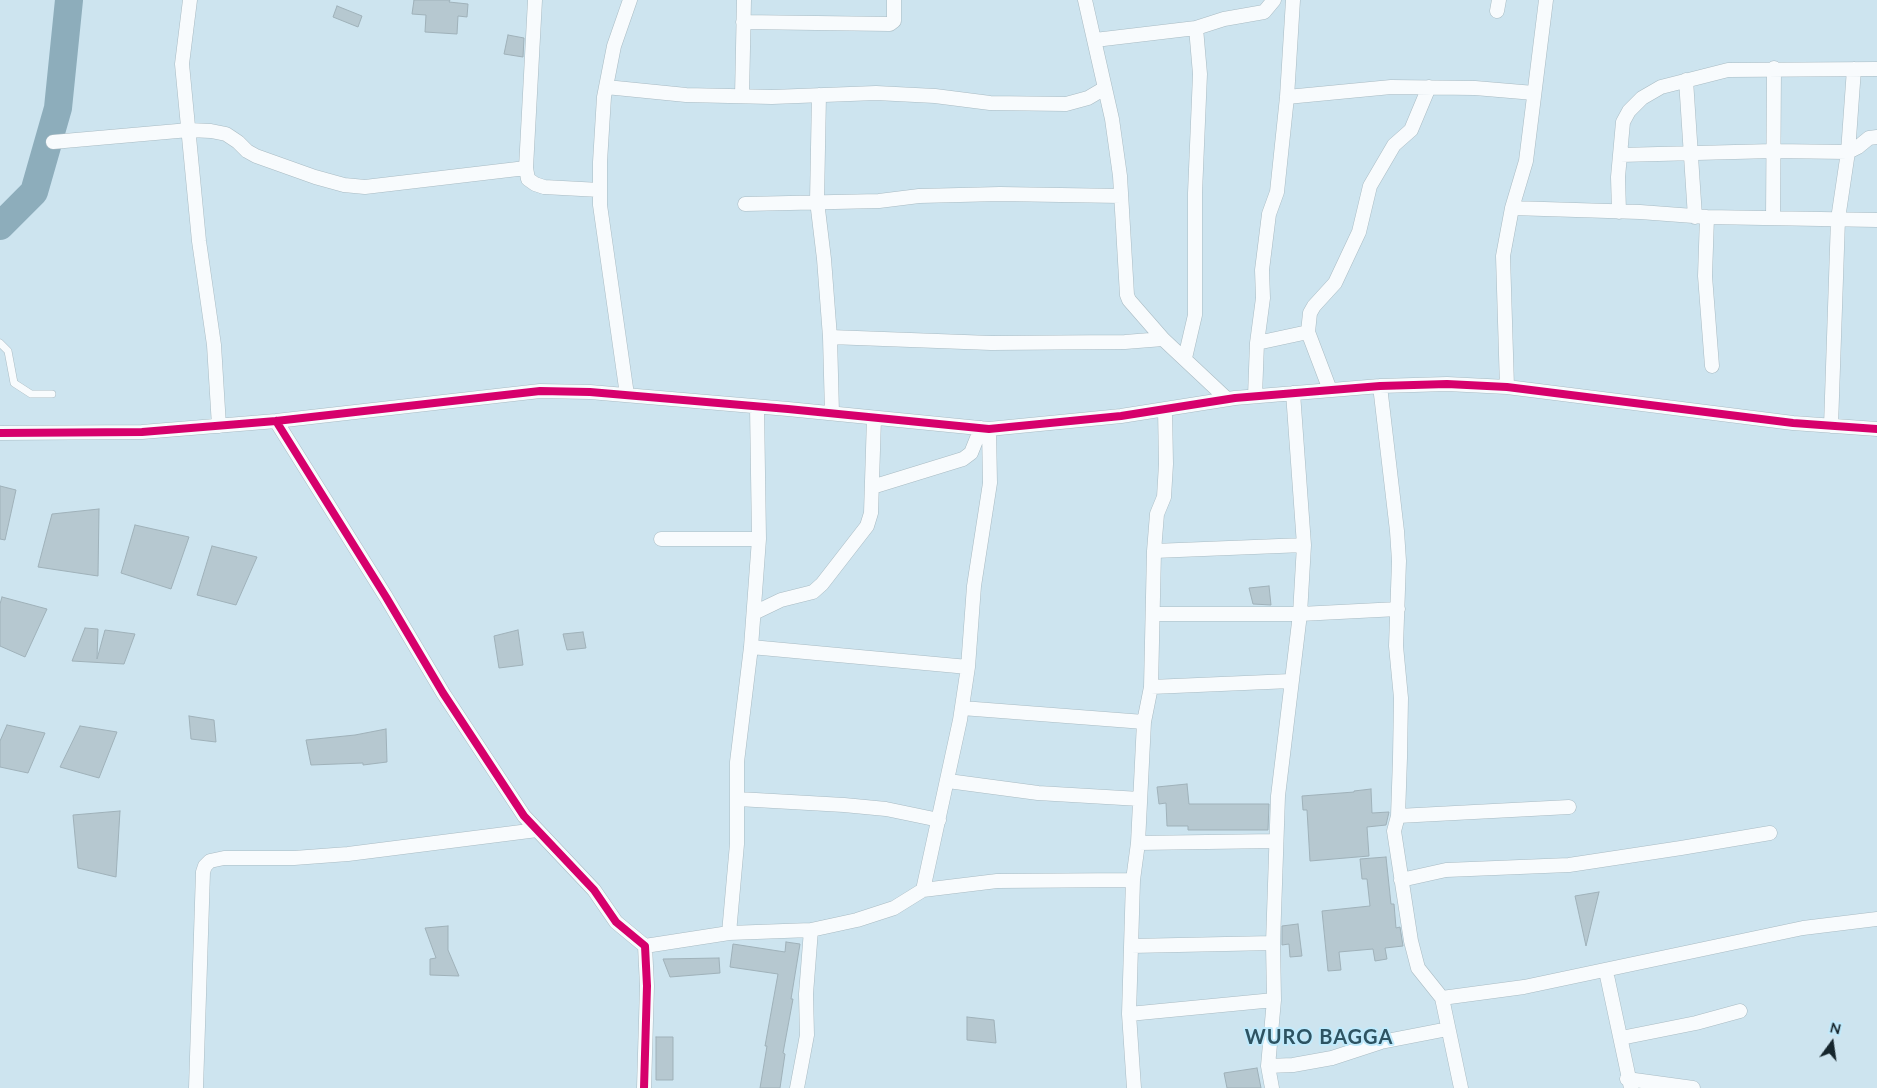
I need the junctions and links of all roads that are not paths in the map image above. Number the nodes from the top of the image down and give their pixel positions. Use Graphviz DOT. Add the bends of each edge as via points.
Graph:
graph roads {
  1 [pos="190,0"];
  2 [pos="535,0"];
  3 [pos="630,0"];
  4 [pos="744,0"];
  5 [pos="894,0"];
  6 [pos="1085,0"];
  7 [pos="1274,0"];
  8 [pos="1293,0"];
  9 [pos="1546,0"];
  10 [pos="743,22"];
  11 [pos="1196,28"];
  12 [pos="1095,40"];
  13 [pos="1774,68"];
  14 [pos="1854,68"];
  15 [pos="1877,69"];
  16 [pos="1686,80"];
  17 [pos="606,87"];
  18 [pos="1429,87"];
  19 [pos="1105,88"];
  20 [pos="1534,93"];
  21 [pos="819,95"];
  22 [pos="742,96"];
  23 [pos="1287,97"];
  24 [pos="189,130"];
  25 [pos="1877,137"];
  26 [pos="53,142"];
  27 [pos="1773,151"];
  28 [pos="1848,152"];
  29 [pos="1691,154"];
  30 [pos="1620,155"];
  31 [pos="526,168"];
  32 [pos="600,190"];
  33 [pos="1121,196"];
  34 [pos="817,201"];
  35 [pos="745,204"];
  36 [pos="1512,208"];
  37 [pos="1618,212"];
  38 [pos="1701,217"];
  39 [pos="1773,218"];
  40 [pos="1838,219"];
  41 [pos="1877,220"];
  42 [pos="1308,332"];
  43 [pos="830,337"];
  44 [pos="1163,338"];
  45 [pos="0,343"];
  46 [pos="1257,343"];
  47 [pos="1185,358"];
  48 [pos="1712,366"];
  49 [pos="1380,386"];
  50 [pos="1507,387"];
  51 [pos="1330,390"];
  52 [pos="1293,393"];
  53 [pos="52,394"];
  54 [pos="627,395"];
  55 [pos="1255,396"];
  56 [pos="1227,399"];
  57 [pos="757,407"];
  58 [pos="1164,409"];
  59 [pos="832,413"];
  60 [pos="874,418"];
  61 [pos="276,421"];
  62 [pos="219,426"];
  63 [pos="1831,426"];
  64 [pos="985,429"];
  65 [pos="1877,429"];
  66 [pos="0,432"];
  67 [pos="971,453"];
  68 [pos="990,470"];
  69 [pos="872,487"];
  70 [pos="759,538"];
  71 [pos="661,539"];
  72 [pos="1304,545"];
  73 [pos="1154,551"];
  74 [pos="1398,609"];
  75 [pos="754,613"];
  76 [pos="1153,614"];
  77 [pos="1300,614"];
  78 [pos="751,647"];
  79 [pos="968,667"];
  80 [pos="1291,680"];
  81 [pos="1151,687"];
  82 [pos="962,708"];
  83 [pos="1144,722"];
  84 [pos="948,781"];
  85 [pos="738,799"];
  86 [pos="1140,799"];
  87 [pos="1569,807"];
  88 [pos="1398,816"];
  89 [pos="939,820"];
  90 [pos="537,830"];
  91 [pos="1770,833"];
  92 [pos="1276,841"];
  93 [pos="1138,843"];
  94 [pos="1133,880"];
  95 [pos="1400,880"];
  96 [pos="923,890"];
  97 [pos="1877,919"];
  98 [pos="811,930"];
  99 [pos="729,933"];
  100 [pos="1273,943"];
  101 [pos="645,946"];
  102 [pos="1131,946"];
  103 [pos="1606,971"];
  104 [pos="1442,998"];
  105 [pos="1274,1000"];
  106 [pos="1740,1012"];
  107 [pos="1129,1014"];
  108 [pos="1448,1029"];
  109 [pos="1621,1038"];
  110 [pos="1268,1066"];
  111 [pos="1629,1083"];
  112 [pos="196,1088"];
  113 [pos="644,1088"];
  114 [pos="797,1088"];
  115 [pos="1134,1088"];
  116 [pos="1272,1088"];
  117 [pos="1461,1088"];
  118 [pos="1693,1088"];
  1 -- 24 [label="street" via="182,64"];
  2 -- 31 [label="street"];
  3 -- 17 [label="street" via="614,46"];
  4 -- 10 [label="street"];
  5 -- 10 [label="street" via="894,21 890,24"];
  6 -- 12 [label="street"];
  7 -- 11 [label="street" via="1264,12"];
  8 -- 23 [label="street"];
  9 -- 20 [label="street"];
  10 -- 22 [label="street"];
  11 -- 12 [label="street"];
  11 -- 47 [label="street" via="1200,74 1195,193 1195,316"];
  12 -- 19 [label="street"];
  13 -- 14 [label="street"];
  13 -- 16 [label="street" via="1728,70"];
  13 -- 27 [label="street"];
  14 -- 15 [label="street"];
  14 -- 28 [label="street"];
  16 -- 29 [label="street"];
  16 -- 30 [label="street" via="1661,87 1628,111 1623,122"];
  17 -- 22 [label="street"];
  17 -- 32 [label="street"];
  18 -- 20 [label="street"];
  18 -- 23 [label="street" via="1391,87"];
  18 -- 42 [label="street" via="1411,130 1394,145 1370,186 1359,232 1335,283 1310,313"];
  19 -- 21 [label="street" via="1088,98 1066,104 990,103 876,93"];
  19 -- 33 [label="street"];
  20 -- 36 [label="street" via="1526,162"];
  21 -- 22 [label="street"];
  21 -- 34 [label="street"];
  23 -- 46 [label="street" via="1277,192 1269,214 1262,270 1263,298"];
  24 -- 26 [label="street"];
  24 -- 31 [label="street" via="226,134 256,156 344,185 365,187"];
  24 -- 62 [label="street" via="199,241 214,345"];
  25 -- 28 [label="street" via="1869,138"];
  27 -- 28 [label="street"];
  27 -- 29 [label="street"];
  27 -- 39 [label="street"];
  28 -- 40 [label="street"];
  29 -- 30 [label="street"];
  29 -- 38 [label="street"];
  30 -- 37 [label="street"];
  31 -- 32 [label="street" via="528,179 535,184"];
  32 -- 54 [label="street" via="604,244"];
  33 -- 34 [label="street" via="1000,194"];
  33 -- 44 [label="street" via="1127,295"];
  34 -- 35 [label="street"];
  34 -- 43 [label="street"];
  36 -- 37 [label="street"];
  36 -- 50 [label="street" via="1503,256"];
  37 -- 38 [label="street"];
  38 -- 39 [label="street"];
  38 -- 48 [label="street"];
  39 -- 40 [label="street"];
  40 -- 41 [label="street"];
  40 -- 63 [label="street"];
  42 -- 46 [label="street"];
  42 -- 51 [label="street"];
  43 -- 44 [label="street" via="991,343 1125,342"];
  43 -- 59 [label="street"];
  44 -- 47 [label="street"];
  45 -- 53 [label="lane" via="8,351 14,383 31,394"];
  46 -- 55 [label="street"];
  47 -- 56 [label="street"];
  49 -- 50 [label="street" via="1447,384"];
  49 -- 51 [label="street"];
  49 -- 74 [label="street" via="1398,531"];
  50 -- 63 [label="street"];
  51 -- 52 [label="street"];
  52 -- 55 [label="street"];
  52 -- 72 [label="street"];
  54 -- 57 [label="street"];
  54 -- 61 [label="street" via="540,391"];
  55 -- 56 [label="street"];
  56 -- 58 [label="street"];
  57 -- 59 [label="street"];
  57 -- 70 [label="street"];
  58 -- 64 [label="street"];
  58 -- 73 [label="street" via="1164,497 1157,514"];
  59 -- 60 [label="street"];
  60 -- 64 [label="street"];
  60 -- 69 [label="street"];
  61 -- 62 [label="street"];
  61 -- 90 [label="street" via="443,693 524,816"];
  62 -- 66 [label="street" via="142,432"];
  63 -- 65 [label="street"];
  64 -- 67 [label="street"];
  64 -- 68 [label="street"];
  67 -- 68 [label="street"];
  67 -- 69 [label="street" via="963,459"];
  68 -- 79 [label="street" via="974,586"];
  69 -- 75 [label="street" via="870,520 822,584 813,592 781,600"];
  70 -- 71 [label="street"];
  70 -- 75 [label="street"];
  72 -- 73 [label="street"];
  72 -- 77 [label="street"];
  73 -- 76 [label="street"];
  74 -- 77 [label="street"];
  74 -- 88 [label="street" via="1396,646 1401,698"];
  75 -- 78 [label="street"];
  76 -- 77 [label="street"];
  76 -- 81 [label="street"];
  77 -- 80 [label="street"];
  78 -- 79 [label="street"];
  78 -- 85 [label="street" via="738,762"];
  79 -- 82 [label="street"];
  80 -- 81 [label="street"];
  80 -- 92 [label="street"];
  81 -- 83 [label="street"];
  82 -- 83 [label="street"];
  82 -- 84 [label="street"];
  83 -- 86 [label="street"];
  84 -- 86 [label="street" via="1038,793"];
  84 -- 89 [label="street"];
  85 -- 89 [label="street" via="870,807"];
  85 -- 99 [label="street"];
  86 -- 93 [label="street"];
  87 -- 88 [label="street"];
  88 -- 95 [label="street" via="1394,831"];
  89 -- 96 [label="street"];
  90 -- 101 [label="street" via="594,890 616,922"];
  90 -- 112 [label="street" via="348,854 210,861 203,872"];
  91 -- 95 [label="street" via="1569,865 1446,870"];
  92 -- 93 [label="street"];
  92 -- 100 [label="street"];
  93 -- 94 [label="street"];
  94 -- 96 [label="street" via="997,881"];
  94 -- 102 [label="street"];
  95 -- 104 [label="street" via="1418,968"];
  96 -- 98 [label="street" via="894,908"];
  97 -- 103 [label="street" via="1803,928"];
  98 -- 99 [label="street"];
  98 -- 114 [label="street" via="806,994 807,1035"];
  99 -- 101 [label="street"];
  100 -- 102 [label="street"];
  100 -- 105 [label="street"];
  101 -- 113 [label="street"];
  102 -- 107 [label="street"];
  103 -- 104 [label="street"];
  103 -- 109 [label="street"];
  104 -- 108 [label="street"];
  105 -- 107 [label="street"];
  105 -- 110 [label="street"];
  106 -- 109 [label="street"];
  107 -- 115 [label="street"];
  108 -- 110 [label="street" via="1381,1042 1332,1058"];
  108 -- 117 [label="street"];
  109 -- 111 [label="street"];
  110 -- 116 [label="street"];
  111 -- 118 [label="street"];
}
